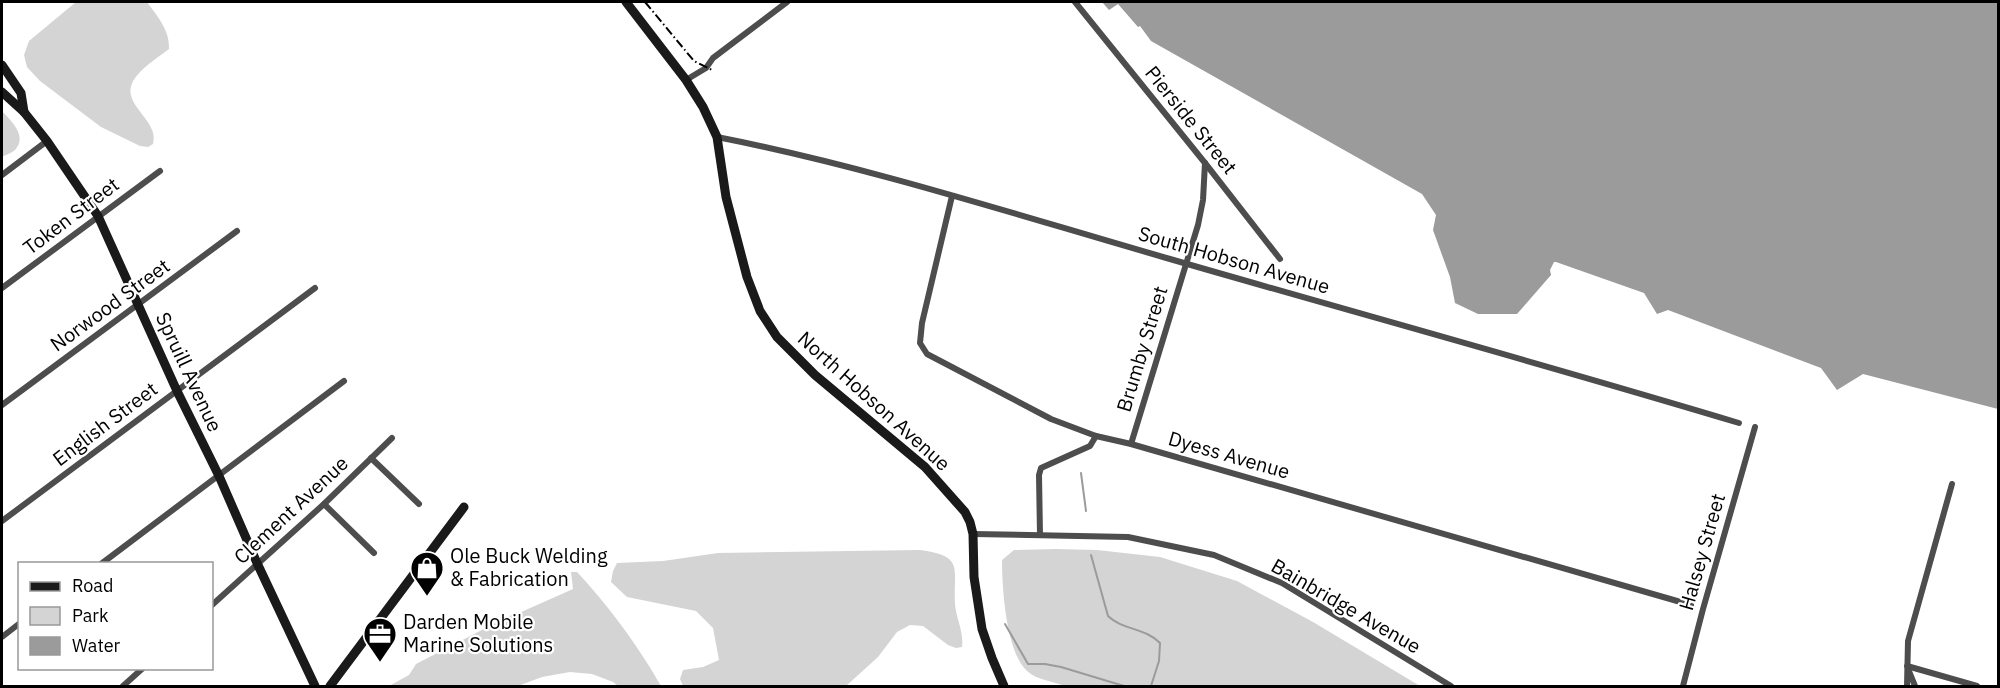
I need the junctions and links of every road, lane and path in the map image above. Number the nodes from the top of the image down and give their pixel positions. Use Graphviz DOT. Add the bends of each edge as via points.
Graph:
graph roads {
  1 [pos="626,2"];
  2 [pos="787,2"];
  3 [pos="1075,2"];
  4 [pos="2,65"];
  5 [pos="686,80"];
  6 [pos="2,92"];
  7 [pos="24,112"];
  8 [pos="717,137"];
  9 [pos="47,141"];
  10 [pos="1205,163"];
  11 [pos="160,171"];
  12 [pos="2,175"];
  13 [pos="952,196"];
  14 [pos="98,216"];
  15 [pos="237,231"];
  16 [pos="1280,260"];
  17 [pos="1185,263"];
  18 [pos="2,288"];
  19 [pos="315,288"];
  20 [pos="138,304"];
  21 [pos="344,381"];
  22 [pos="177,391"];
  23 [pos="2,405"];
  24 [pos="1739,423"];
  25 [pos="1755,427"];
  26 [pos="1096,436"];
  27 [pos="392,438"];
  28 [pos="1131,444"];
  29 [pos="371,458"];
  30 [pos="219,476"];
  31 [pos="1952,484"];
  32 [pos="324,504"];
  33 [pos="419,504"];
  34 [pos="464,507"];
  35 [pos="2,521"];
  36 [pos="973,534"];
  37 [pos="1040,535"];
  38 [pos="374,553"];
  39 [pos="104,562"];
  40 [pos="257,563"];
  41 [pos="213,604"];
  42 [pos="1691,605"];
  43 [pos="18,625"];
  44 [pos="2,637"];
  45 [pos="1907,666"];
  46 [pos="142,670"];
  47 [pos="123,687"];
  48 [pos="315,687"];
  49 [pos="330,687"];
  50 [pos="1004,687"];
  51 [pos="1450,687"];
  52 [pos="1683,687"];
  53 [pos="1906,687"];
  54 [pos="1915,687"];
  55 [pos="1977,687"];
  1 -- 5 [label="street, North Hobson Avenue"];
  2 -- 5 [label="street"];
  3 -- 10 [label="street, Pierside Street"];
  4 -- 7 [label="street" via="21,93"];
  5 -- 8 [label="street, North Hobson Avenue"];
  6 -- 7 [label="street, Spruill Avenue"];
  7 -- 9 [label="street, Spruill Avenue"];
  8 -- 13 [label="street, South Hobson Avenue" via="787,150"];
  8 -- 36 [label="street, North Hobson Avenue" via="726,197 760,311 777,337 815,375 925,467 965,512"];
  9 -- 12 [label="street"];
  9 -- 14 [label="street, Spruill Avenue"];
  10 -- 16 [label="street, Pierside Street"];
  10 -- 17 [label="street, Brumby Street" via="1203,200"];
  11 -- 14 [label="street, Token Street"];
  13 -- 17 [label="street, South Hobson Avenue"];
  13 -- 26 [label="street, Dyess Avenue" via="920,343 927,354 1051,419"];
  14 -- 18 [label="street, Token Street"];
  14 -- 20 [label="street, Spruill Avenue"];
  15 -- 20 [label="street, Norwood Street"];
  17 -- 24 [label="street, South Hobson Avenue"];
  17 -- 28 [label="street, Brumby Street"];
  19 -- 22 [label="street, English Street"];
  20 -- 22 [label="street, Spruill Avenue"];
  20 -- 23 [label="street, Norwood Street"];
  21 -- 30 [label="street"];
  22 -- 30 [label="street, Spruill Avenue"];
  22 -- 35 [label="street, English Street"];
  25 -- 52 [label="street, Halsey Street"];
  26 -- 28 [label="street, Dyess Avenue"];
  26 -- 37 [label="street" via="1090,446 1041,468"];
  27 -- 29 [label="street, Clement Avenue"];
  28 -- 42 [label="street, Dyess Avenue"];
  29 -- 32 [label="street, Clement Avenue"];
  29 -- 33 [label="street"];
  30 -- 39 [label="street"];
  30 -- 40 [label="street, Spruill Avenue"];
  31 -- 45 [label="street" via="1908,641"];
  32 -- 38 [label="street"];
  32 -- 40 [label="street, Clement Avenue"];
  34 -- 49 [label="street"];
  36 -- 37 [label="street, Bainbridge Avenue"];
  36 -- 50 [label="street" via="979,613"];
  37 -- 51 [label="street, Bainbridge Avenue" via="1128,537 1214,555 1282,583"];
  40 -- 41 [label="street, Clement Avenue"];
  40 -- 48 [label="street, Spruill Avenue"];
  43 -- 44 [label="street"];
  45 -- 53 [label="street"];
  45 -- 54 [label="street"];
  45 -- 55 [label="street"];
  46 -- 47 [label="street"];
}
